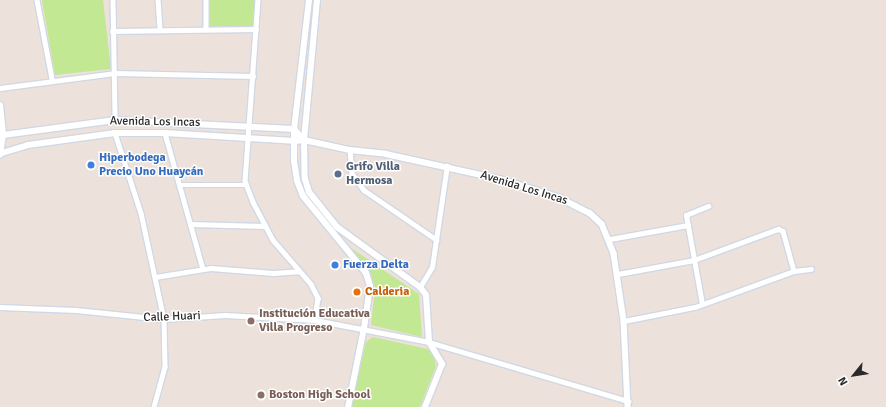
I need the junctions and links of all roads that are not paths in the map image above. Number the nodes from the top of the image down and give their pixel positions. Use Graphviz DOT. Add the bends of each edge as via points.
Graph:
graph roads {
  1 [pos="37,0"];
  2 [pos="113,0"];
  3 [pos="158,0"];
  4 [pos="206,0"];
  5 [pos="258,0"];
  6 [pos="309,0"];
  7 [pos="317,0"];
  8 [pos="160,29"];
  9 [pos="206,29"];
  10 [pos="256,29"];
  11 [pos="112,30"];
  12 [pos="116,73"];
  13 [pos="253,76"];
  14 [pos="52,79"];
  15 [pos="0,88"];
  16 [pos="0,105"];
  17 [pos="115,120"];
  18 [pos="250,125"];
  19 [pos="294,129"];
  20 [pos="115,132"];
  21 [pos="165,133"];
  22 [pos="2,136"];
  23 [pos="249,138"];
  24 [pos="304,140"];
  25 [pos="294,141"];
  26 [pos="350,150"];
  27 [pos="1,153"];
  28 [pos="447,166"];
  29 [pos="179,185"];
  30 [pos="247,185"];
  31 [pos="708,206"];
  32 [pos="190,224"];
  33 [pos="688,225"];
  34 [pos="264,226"];
  35 [pos="610,239"];
  36 [pos="437,240"];
  37 [pos="694,260"];
  38 [pos="811,268"];
  39 [pos="203,269"];
  40 [pos="298,271"];
  41 [pos="794,271"];
  42 [pos="618,274"];
  43 [pos="155,277"];
  44 [pos="420,287"];
  45 [pos="702,304"];
  46 [pos="0,307"];
  47 [pos="164,319"];
  48 [pos="315,320"];
  49 [pos="624,321"];
  50 [pos="364,328"];
  51 [pos="429,342"];
  52 [pos="628,404"];
  53 [pos="154,407"];
  54 [pos="348,407"];
  55 [pos="425,407"];
  1 -- 14 [label="street"];
  2 -- 11 [label="street"];
  3 -- 8 [label="street"];
  4 -- 9 [label="street"];
  5 -- 10 [label="street"];
  6 -- 19 [label="main road"];
  7 -- 24 [label="main road"];
  8 -- 9 [label="street"];
  8 -- 11 [label="street"];
  9 -- 10 [label="street"];
  10 -- 13 [label="street"];
  11 -- 12 [label="street"];
  12 -- 13 [label="street"];
  12 -- 14 [label="street"];
  12 -- 17 [label="street"];
  13 -- 18 [label="street"];
  14 -- 15 [label="street"];
  16 -- 22 [label="main road"];
  17 -- 18 [label="main road, Avenida Los Incas"];
  17 -- 22 [label="main road, Avenida Los Incas"];
  18 -- 19 [label="main road, Avenida Los Incas"];
  18 -- 23 [label="street"];
  19 -- 24 [label="main road"];
  19 -- 25 [label="main road"];
  20 -- 21 [label="main road, Avenida Los Incas"];
  20 -- 27 [label="main road, Avenida Los Incas" via="28,145"];
  20 -- 43 [label="street" via="141,213"];
  21 -- 23 [label="main road, Avenida Los Incas"];
  21 -- 29 [label="street"];
  22 -- 27 [label="main road"];
  23 -- 25 [label="main road, Avenida Los Incas"];
  23 -- 30 [label="street"];
  24 -- 25 [label="street, Avenida Los Incas"];
  24 -- 26 [label="street, Avenida Los Incas"];
  24 -- 44 [label="main road" via="305,179 309,192 337,227"];
  25 -- 50 [label="main road" via="294,161 303,196 368,278 370,290"];
  26 -- 28 [label="street, Avenida Los Incas"];
  26 -- 36 [label="street" via="352,173 356,182 374,199"];
  28 -- 35 [label="street, Avenida Los Incas" via="504,180 575,204 602,224"];
  28 -- 36 [label="street"];
  29 -- 30 [label="street"];
  29 -- 32 [label="street"];
  30 -- 34 [label="street"];
  31 -- 33 [label="street" via="686,215"];
  32 -- 34 [label="street"];
  32 -- 39 [label="street"];
  33 -- 35 [label="street"];
  33 -- 37 [label="street"];
  34 -- 40 [label="street"];
  35 -- 42 [label="street, Avenida Los Incas"];
  36 -- 44 [label="street" via="432,268"];
  37 -- 41 [label="street" via="778,229 783,231"];
  37 -- 42 [label="street"];
  37 -- 45 [label="street"];
  38 -- 41 [label="street"];
  39 -- 40 [label="street" via="241,269 273,273"];
  39 -- 43 [label="street"];
  40 -- 48 [label="street" via="318,298"];
  41 -- 45 [label="street"];
  42 -- 49 [label="street, Avenida Los Incas"];
  43 -- 47 [label="street"];
  44 -- 51 [label="main road" via="426,295"];
  45 -- 49 [label="street"];
  46 -- 47 [label="street, Calle Huari" via="76,310"];
  47 -- 48 [label="street, Calle Huari" via="225,314"];
  47 -- 53 [label="street" via="165,367"];
  48 -- 50 [label="street, Calle Huari"];
  49 -- 52 [label="street, Avenida Los Incas"];
  50 -- 51 [label="street, Calle Huari"];
  50 -- 54 [label="main road"];
  51 -- 52 [label="street, Calle Huari"];
  51 -- 55 [label="main road" via="442,364"];
}
